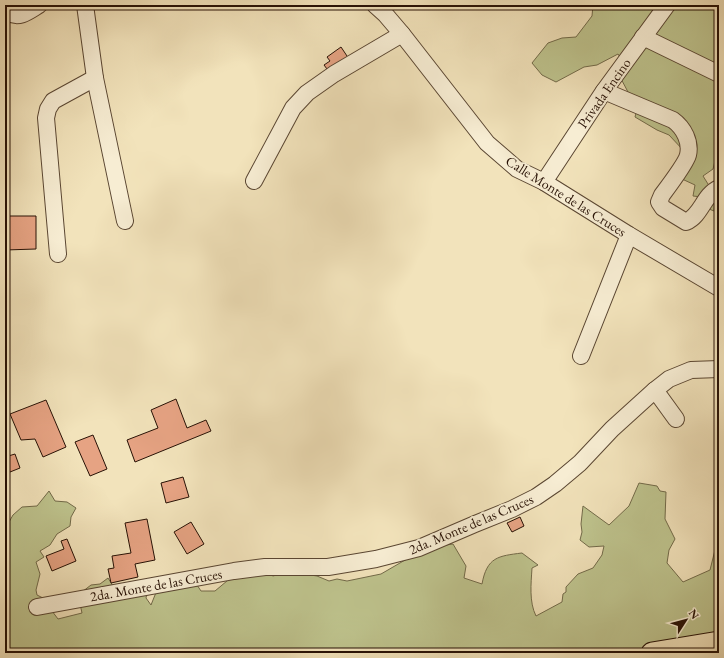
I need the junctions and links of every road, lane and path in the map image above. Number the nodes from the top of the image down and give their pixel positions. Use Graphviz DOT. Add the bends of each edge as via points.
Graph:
graph roads {
  1 [pos="8,5"];
  2 [pos="39,5"];
  3 [pos="85,5"];
  4 [pos="375,5"];
  5 [pos="666,5"];
  6 [pos="402,34"];
  7 [pos="643,37"];
  8 [pos="719,74"];
  9 [pos="95,78"];
  10 [pos="604,91"];
  11 [pos="254,181"];
  12 [pos="544,182"];
  13 [pos="719,188"];
  14 [pos="125,221"];
  15 [pos="629,235"];
  16 [pos="58,254"];
  17 [pos="719,288"];
  18 [pos="581,356"];
  19 [pos="719,369"];
  20 [pos="655,390"];
  21 [pos="676,419"];
  22 [pos="37,607"];
  23 [pos="719,642"];
  24 [pos="652,653"];
  1 -- 2 [label="street" via="9,13 14,15 21,15"];
  3 -- 9 [label="street"];
  4 -- 6 [label="street, Calle Monte de las Cruces"];
  5 -- 7 [label="street, Privada Encino"];
  6 -- 11 [label="street" via="307,93 293,108"];
  6 -- 12 [label="street, Calle Monte de las Cruces" via="487,144 517,169"];
  7 -- 8 [label="street"];
  7 -- 10 [label="street, Privada Encino"];
  9 -- 14 [label="street"];
  9 -- 16 [label="street" via="53,101 46,118"];
  10 -- 12 [label="street, Privada Encino"];
  10 -- 13 [label="street" via="673,120 680,125 685,134 689,145 688,156 662,195 659,202 663,208 686,222 696,216 708,196"];
  12 -- 15 [label="street, Calle Monte de las Cruces"];
  15 -- 17 [label="street, Calle Monte de las Cruces"];
  15 -- 18 [label="street"];
  19 -- 20 [label="street, 2da. Monte de las Cruces" via="691,370 669,379"];
  20 -- 21 [label="street"];
  20 -- 22 [label="street, 2da. Monte de las Cruces" via="612,429 580,463 536,497 419,548 376,559 328,566 265,567 234,571"];
  23 -- 24 [label="main road"];
}
